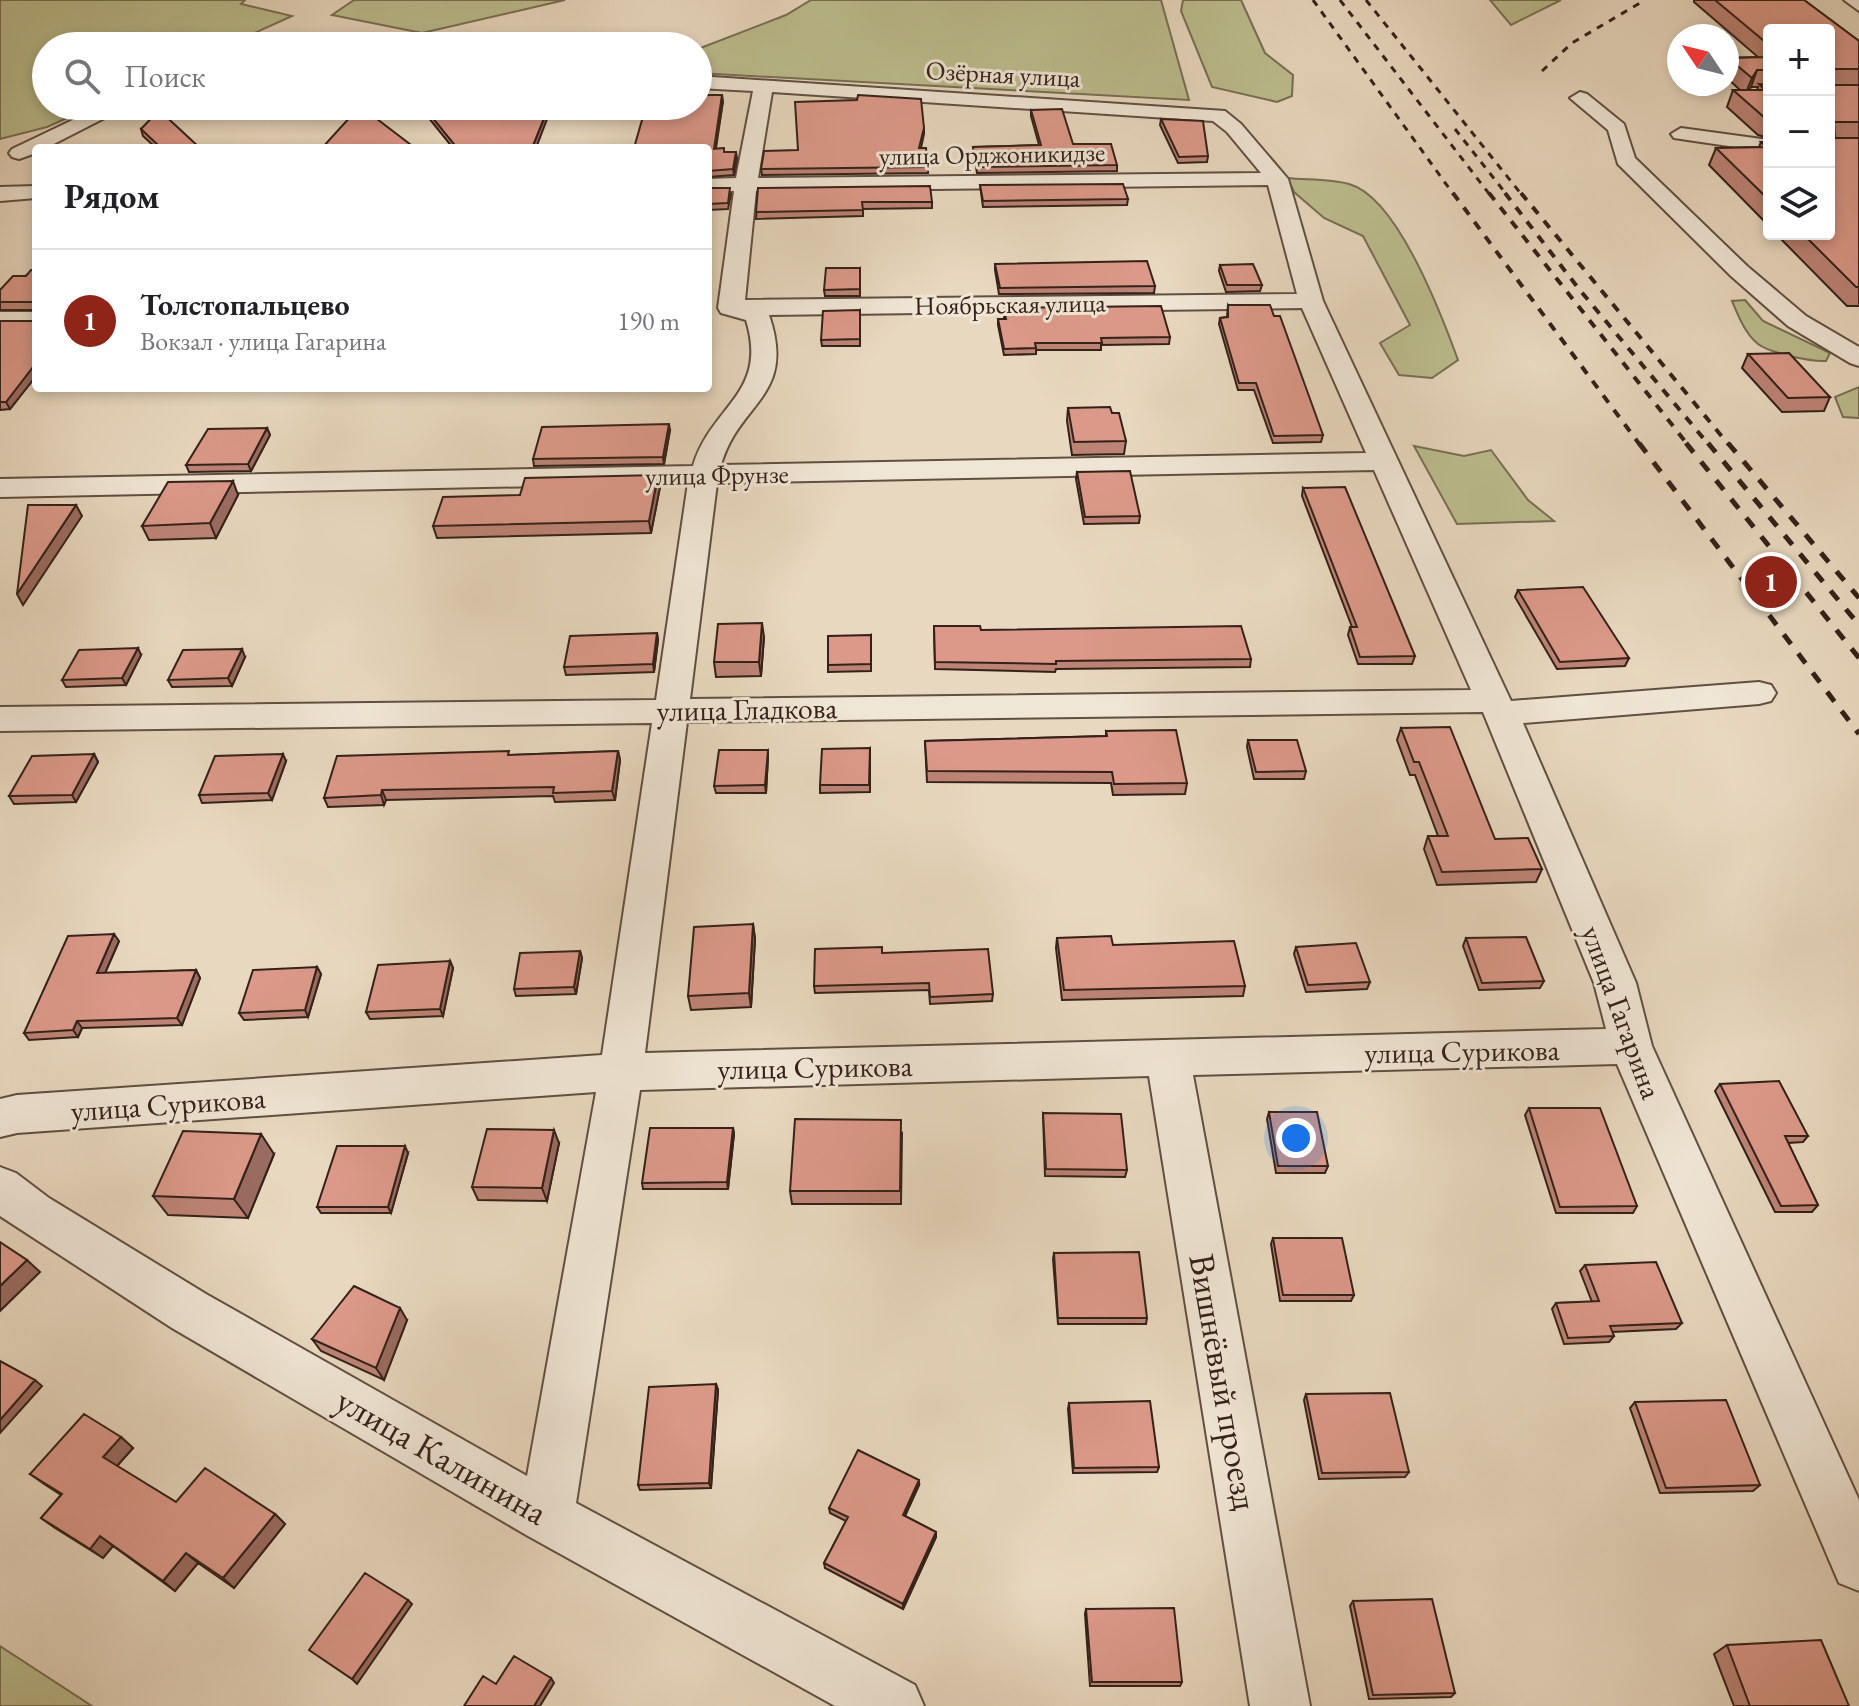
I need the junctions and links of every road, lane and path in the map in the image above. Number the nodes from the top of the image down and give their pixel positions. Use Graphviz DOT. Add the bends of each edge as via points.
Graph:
graph roads {
  1 [pos="1852,0"];
  2 [pos="1859,6"];
  3 [pos="712,83"];
  4 [pos="763,86"];
  5 [pos="1580,98"];
  6 [pos="84,120"];
  7 [pos="1681,134"];
  8 [pos="1763,145"];
  9 [pos="9,151"];
  10 [pos="0,166"];
  11 [pos="1277,179"];
  12 [pos="712,185"];
  13 [pos="746,185"];
  14 [pos="32,192"];
  15 [pos="0,194"];
  16 [pos="1311,301"];
  17 [pos="720,308"];
  18 [pos="0,319"];
  19 [pos="32,319"];
  20 [pos="1859,358"];
  21 [pos="1385,461"];
  22 [pos="704,475"];
  23 [pos="0,488"];
  24 [pos="1759,693"];
  25 [pos="1498,707"];
  26 [pos="673,710"];
  27 [pos="0,719"];
  28 [pos="1631,1046"];
  29 [pos="1168,1058"];
  30 [pos="621,1072"];
  31 [pos="0,1118"];
  32 [pos="0,1188"];
  33 [pos="547,1517"];
  34 [pos="1859,1563"];
  35 [pos="894,1706"];
  36 [pos="1280,1706"];
  1 -- 2 [label="street"];
  3 -- 4 [label="street, Озёрная улица"];
  4 -- 11 [label="street, Озёрная улица" via="1218,115"];
  4 -- 13 [label="street"];
  5 -- 20 [label="street" via="1617,128 1622,154 1631,166 1739,271 1797,321"];
  6 -- 9 [label="street"];
  7 -- 8 [label="street"];
  9 -- 10 [label="street"];
  11 -- 13 [label="street, улица Орджоникидзе"];
  11 -- 16 [label="street, улица Гагарина"];
  12 -- 13 [label="street, улица Орджоникидзе"];
  13 -- 17 [label="street"];
  14 -- 15 [label="street"];
  16 -- 17 [label="street, Ноябрьская улица"];
  16 -- 21 [label="street, улица Гагарина"];
  17 -- 22 [label="street" via="757,315 766,353 754,389 715,441"];
  18 -- 19 [label="street"];
  21 -- 22 [label="street, улица Фрунзе"];
  21 -- 25 [label="street, улица Гагарина"];
  22 -- 23 [label="street, улица Фрунзе"];
  22 -- 26 [label="street"];
  24 -- 25 [label="street, улица Гладкова"];
  25 -- 26 [label="street, улица Гладкова"];
  25 -- 28 [label="street, улица Гагарина" via="1615,983"];
  26 -- 27 [label="street, улица Гладкова"];
  26 -- 30 [label="street"];
  28 -- 29 [label="street, улица Сурикова"];
  28 -- 34 [label="street, улица Гагарина"];
  29 -- 30 [label="street, улица Сурикова"];
  29 -- 36 [label="street, Вишнёвый проезд"];
  30 -- 31 [label="street, улица Сурикова"];
  30 -- 33 [label="street"];
  32 -- 33 [label="street, улица Калинина" via="189,1311"];
  33 -- 35 [label="street, улица Калинина"];
}
